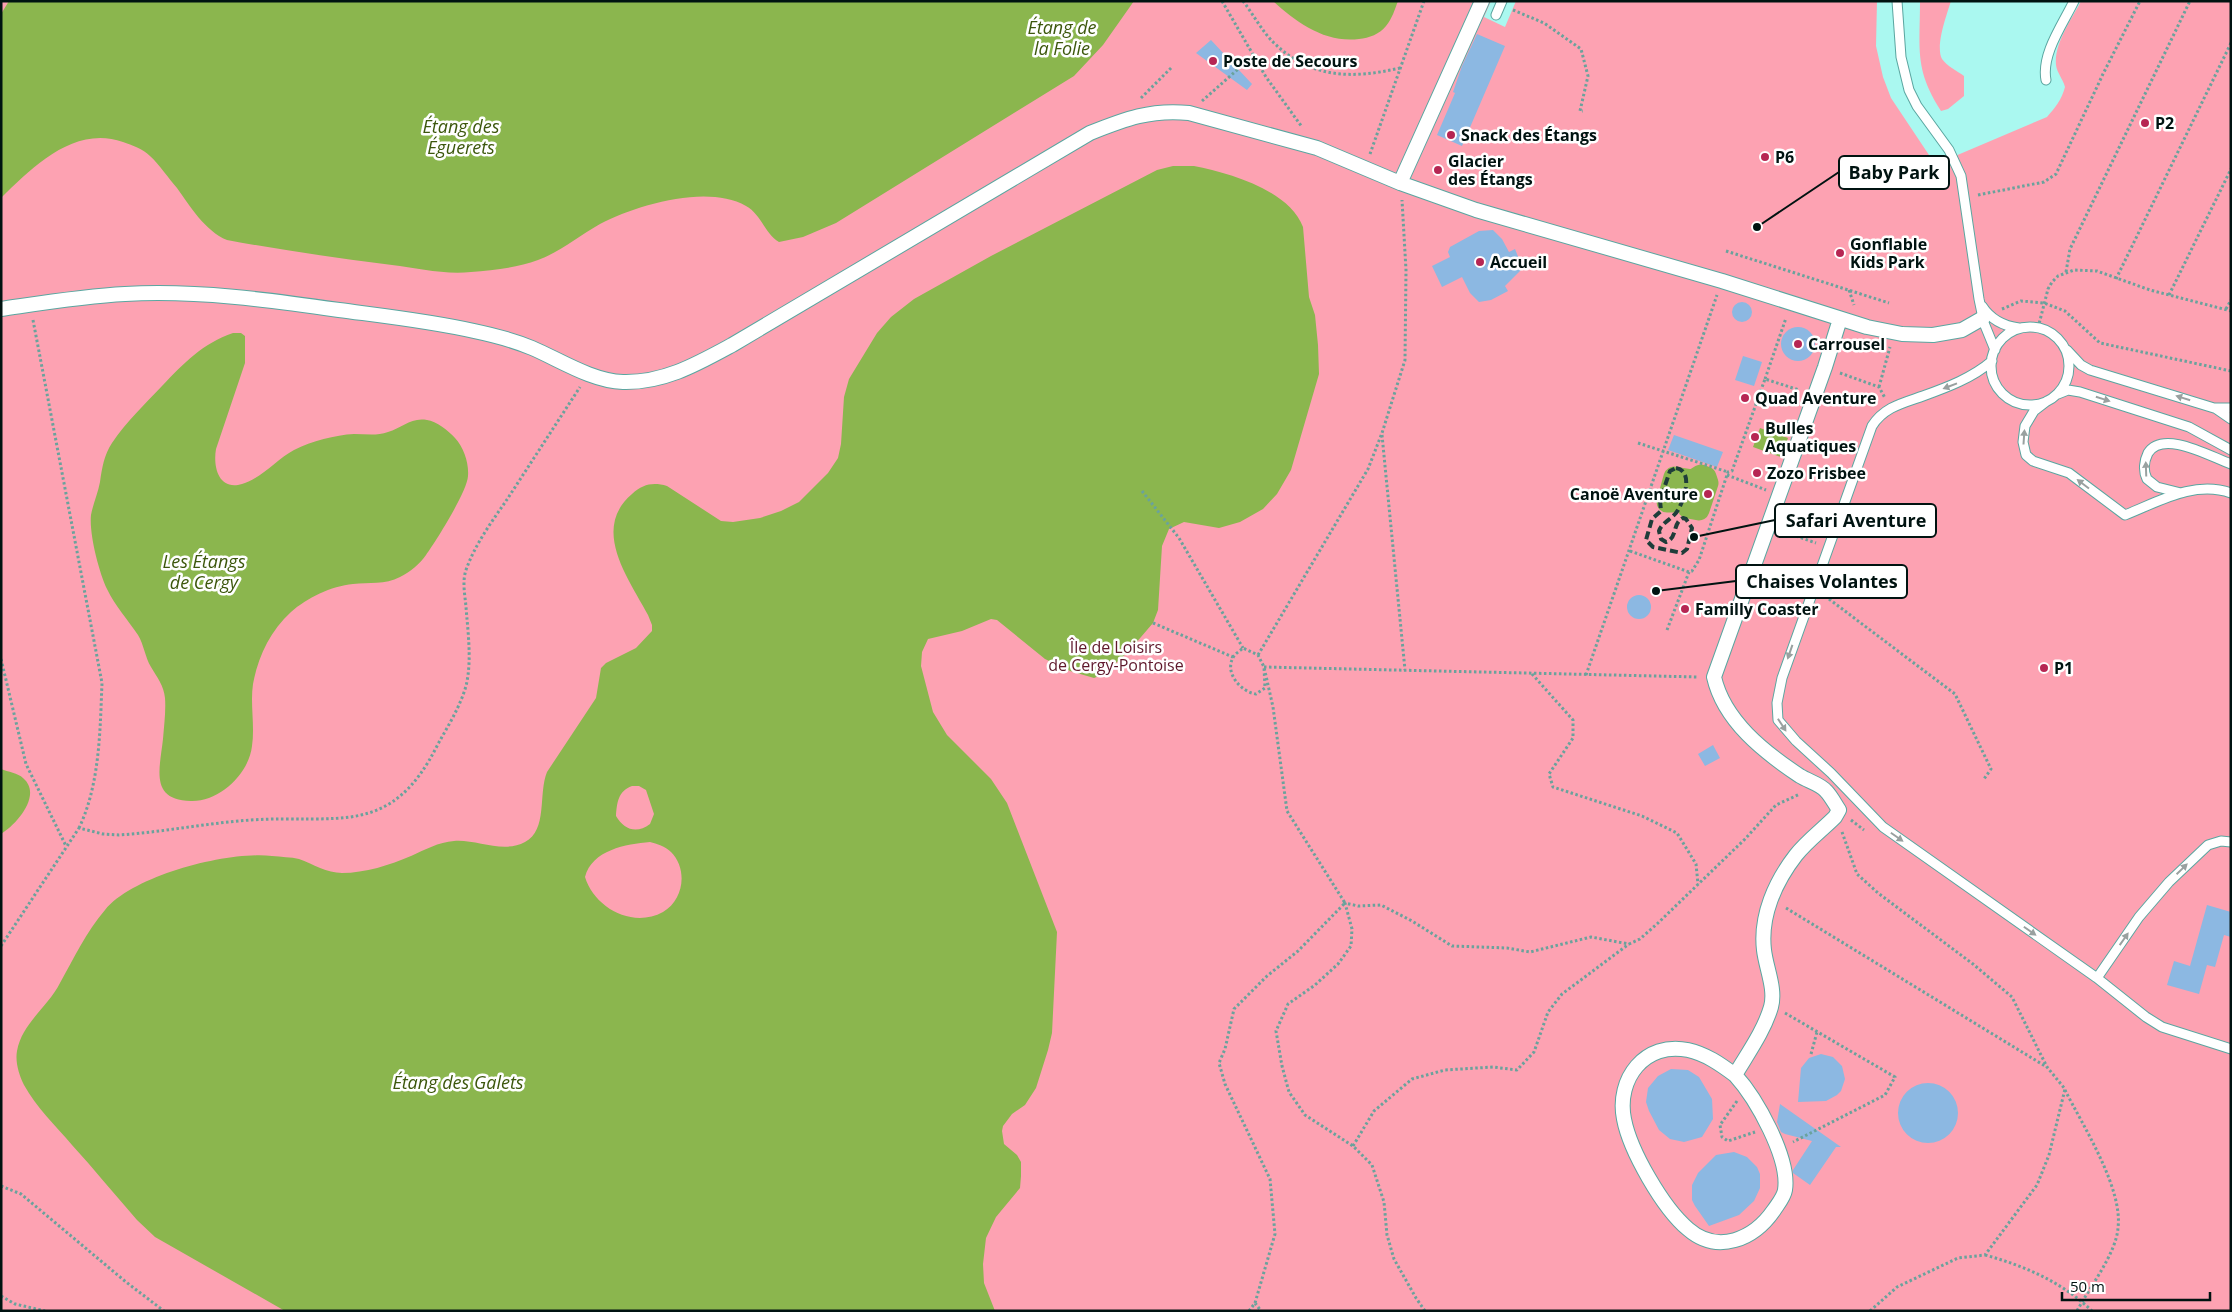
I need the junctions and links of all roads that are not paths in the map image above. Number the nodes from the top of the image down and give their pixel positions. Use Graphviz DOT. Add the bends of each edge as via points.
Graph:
graph roads {
  1 [pos="1482,1"];
  2 [pos="1898,1"];
  3 [pos="2074,1"];
  4 [pos="1502,3"];
  5 [pos="1496,15"];
  6 [pos="2046,80"];
  7 [pos="1400,183"];
  8 [pos="1,309"];
  9 [pos="1985,316"];
  10 [pos="1840,319"];
  11 [pos="2020,328"];
  12 [pos="2062,343"];
  13 [pos="1995,350"];
  14 [pos="1992,361"];
  15 [pos="2056,395"];
  16 [pos="2047,401"];
  17 [pos="2231,410"];
  18 [pos="2231,450"];
  19 [pos="2231,464"];
  20 [pos="2181,493"];
  21 [pos="2231,493"];
  22 [pos="2231,842"];
  23 [pos="2097,978"];
  24 [pos="2231,1050"];
  25 [pos="1735,1074"];
  1 -- 7 [label="street"];
  2 -- 9 [label="lane" via="1900,57 1909,90 1949,150 1961,176 1979,299"];
  3 -- 6 [label="lane" via="2049,53"];
  4 -- 5 [label="lane"];
  7 -- 8 [label="street" via="1316,148 1189,113 1167,110 1144,114 1090,133 697,364 660,379 634,382 589,374 500,337 409,320 238,297 125,294"];
  7 -- 10 [label="street" via="1476,210 1722,281"];
  9 -- 10 [label="street" via="1954,332 1919,336"];
  9 -- 11 [label="lane"];
  9 -- 13 [label="lane"];
  10 -- 25 [label="street" via="1714,677 1724,704 1745,731 1767,752 1826,791 1839,810 1796,855 1770,898 1764,921 1763,945 1772,1005 1758,1038"];
  11 -- 12 [label="lane" via="2038,328"];
  11 -- 13 [label="lane" via="2004,337"];
  12 -- 15 [label="lane" via="2069,368 2065,384"];
  17 -- 12 [label="lane, one-way" via="2214,408 2090,370 2076,361"];
  13 -- 14 [label="lane"];
  14 -- 16 [label="lane" via="1995,382 2008,398 2024,404"];
  14 -- 23 [label="lane, one-way" via="1968,378 1895,405 1876,419 1778,689 1776,714 1784,730 1883,827"];
  15 -- 16 [label="lane"];
  15 -- 18 [label="lane, one-way" via="2068,390 2080,392 2189,427"];
  20 -- 16 [label="lane, one-way" via="2125,515 2069,473 2028,458 2023,442 2025,426 2034,411"];
  20 -- 19 [label="lane, one-way" via="2157,487 2147,479 2145,463 2154,447 2171,442"];
  20 -- 21 [label="lane" via="2209,488"];
  23 -- 22 [label="lane, one-way" via="2139,917 2169,882 2208,845"];
  23 -- 24 [label="lane" via="2162,1027"];
  25 -- 25 [label="street" via="1778,1150 1784,1167 1785,1192 1760,1226 1749,1235 1724,1243 1709,1241 1692,1232 1678,1219 1647,1174 1632,1145 1624,1118 1625,1085 1635,1068 1659,1052 1682,1049 1708,1057"];
}
